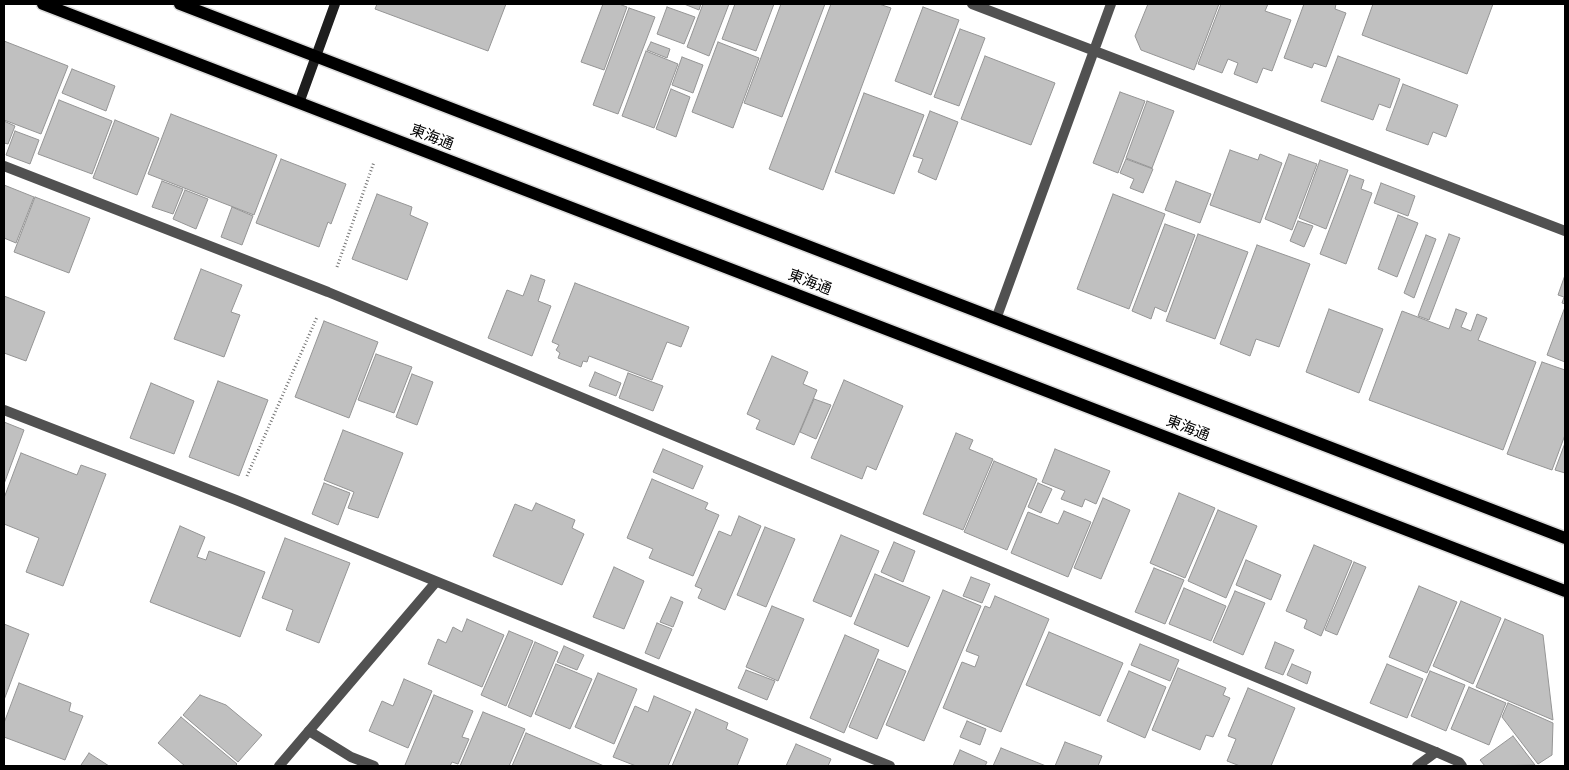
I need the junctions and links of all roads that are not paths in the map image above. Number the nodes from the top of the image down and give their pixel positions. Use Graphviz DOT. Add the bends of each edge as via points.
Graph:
graph roads {
  1 [pos="44,4"];
  2 [pos="180,4"];
  3 [pos="335,4"];
  4 [pos="972,4"];
  5 [pos="1111,4"];
  6 [pos="1094,50"];
  7 [pos="316,56"];
  8 [pos="299,103"];
  9 [pos="4,166"];
  10 [pos="1565,231"];
  11 [pos="996,319"];
  12 [pos="4,410"];
  13 [pos="1565,538"];
  14 [pos="436,582"];
  15 [pos="1565,591"];
  16 [pos="309,731"];
  17 [pos="1436,752"];
  18 [pos="279,766"];
  19 [pos="374,766"];
  20 [pos="890,766"];
  21 [pos="1417,766"];
  22 [pos="1462,766"];
  1 -- 8 [label="main road, 東海通"];
  2 -- 7 [label="main road"];
  3 -- 7 [label="street"];
  4 -- 6 [label="street"];
  5 -- 6 [label="street"];
  6 -- 10 [label="street"];
  6 -- 11 [label="street"];
  7 -- 8 [label="street"];
  7 -- 11 [label="main road"];
  8 -- 15 [label="main road, 東海通"];
  9 -- 17 [label="street" via="328,292"];
  11 -- 13 [label="main road"];
  12 -- 14 [label="street"];
  14 -- 16 [label="street"];
  14 -- 20 [label="street"];
  16 -- 18 [label="street"];
  16 -- 19 [label="street" via="351,757"];
  17 -- 21 [label="street"];
  17 -- 22 [label="street"];
}
